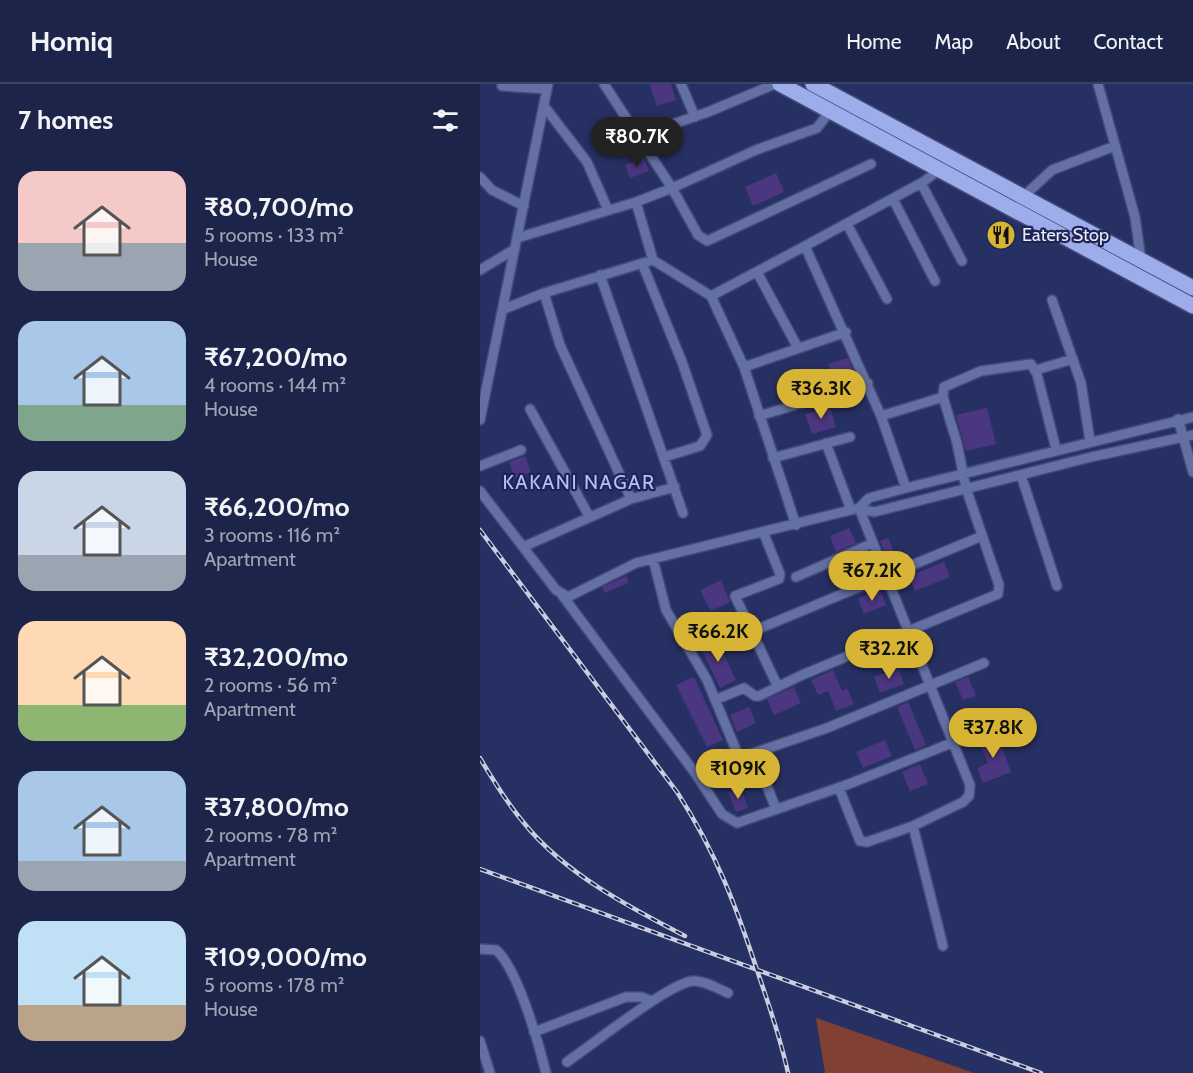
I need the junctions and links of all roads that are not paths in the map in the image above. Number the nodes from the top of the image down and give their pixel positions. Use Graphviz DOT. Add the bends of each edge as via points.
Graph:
graph roads {
  1 [pos="604,84"];
  2 [pos="681,84"];
  3 [pos="775,84"];
  4 [pos="780,84"];
  5 [pos="813,84"];
  6 [pos="1098,84"];
  7 [pos="502,86"];
  8 [pos="548,87"];
  9 [pos="544,106"];
  10 [pos="830,111"];
  11 [pos="695,117"];
  12 [pos="638,136"];
  13 [pos="1115,146"];
  14 [pos="871,164"];
  15 [pos="939,170"];
  16 [pos="480,177"];
  17 [pos="921,183"];
  18 [pos="672,188"];
  19 [pos="1024,196"];
  20 [pos="893,199"];
  21 [pos="636,202"];
  22 [pos="524,206"];
  23 [pos="608,210"];
  24 [pos="847,224"];
  25 [pos="517,238"];
  26 [pos="805,246"];
  27 [pos="515,249"];
  28 [pos="652,260"];
  29 [pos="1141,260"];
  30 [pos="962,261"];
  31 [pos="642,263"];
  32 [pos="480,270"];
  33 [pos="757,272"];
  34 [pos="600,275"];
  35 [pos="935,281"];
  36 [pos="1193,288"];
  37 [pos="544,293"];
  38 [pos="711,296"];
  39 [pos="887,299"];
  40 [pos="1052,300"];
  41 [pos="1193,306"];
  42 [pos="504,309"];
  43 [pos="846,332"];
  44 [pos="798,348"];
  45 [pos="1073,359"];
  46 [pos="744,367"];
  47 [pos="480,369"];
  48 [pos="491,370"];
  49 [pos="1036,370"];
  50 [pos="868,383"];
  51 [pos="943,397"];
  52 [pos="530,410"];
  53 [pos="759,416"];
  54 [pos="881,416"];
  55 [pos="1193,417"];
  56 [pos="1178,419"];
  57 [pos="480,420"];
  58 [pos="1193,435"];
  59 [pos="850,436"];
  60 [pos="1181,437"];
  61 [pos="1090,441"];
  62 [pos="826,443"];
  63 [pos="1056,449"];
  64 [pos="521,450"];
  65 [pos="664,457"];
  66 [pos="773,458"];
  67 [pos="480,465"];
  68 [pos="1193,472"];
  69 [pos="962,475"];
  70 [pos="1021,475"];
  71 [pos="675,487"];
  72 [pos="906,488"];
  73 [pos="966,488"];
  74 [pos="480,491"];
  75 [pos="631,499"];
  76 [pos="855,509"];
  77 [pos="683,513"];
  78 [pos="590,516"];
  79 [pos="796,525"];
  80 [pos="764,534"];
  81 [pos="982,536"];
  82 [pos="873,543"];
  83 [pos="523,547"];
  84 [pos="653,559"];
  85 [pos="886,576"];
  86 [pos="796,577"];
  87 [pos="1057,586"];
  88 [pos="562,595"];
  89 [pos="908,630"];
  90 [pos="751,632"];
  91 [pos="984,663"];
  92 [pos="931,686"];
  93 [pos="778,687"];
  94 [pos="715,700"];
  95 [pos="999,724"];
  96 [pos="955,742"];
  97 [pos="754,753"];
  98 [pos="741,756"];
  99 [pos="698,777"];
  100 [pos="839,788"];
  101 [pos="776,809"];
  102 [pos="914,826"];
  103 [pos="943,946"];
  104 [pos="480,949"];
  105 [pos="728,993"];
  106 [pos="652,1001"];
  107 [pos="534,1032"];
  108 [pos="480,1041"];
  109 [pos="567,1062"];
  110 [pos="490,1073"];
  111 [pos="546,1073"];
  1 -- 12 [label="street"];
  2 -- 11 [label="street"];
  3 -- 11 [label="street"];
  4 -- 10 [label="main road"];
  5 -- 19 [label="main road"];
  6 -- 13 [label="street"];
  7 -- 8 [label="street"];
  8 -- 9 [label="street"];
  9 -- 22 [label="street"];
  9 -- 23 [label="street" via="587,162"];
  10 -- 15 [label="main road"];
  10 -- 18 [label="street" via="817,128"];
  11 -- 12 [label="street"];
  12 -- 18 [label="street"];
  13 -- 19 [label="street" via="1052,170"];
  13 -- 29 [label="street" via="1135,217"];
  14 -- 18 [label="street" via="707,241 698,235"];
  15 -- 17 [label="street"];
  15 -- 41 [label="main road"];
  16 -- 22 [label="street" via="492,190"];
  17 -- 20 [label="street"];
  17 -- 30 [label="street"];
  18 -- 21 [label="street"];
  19 -- 29 [label="main road"];
  20 -- 24 [label="street"];
  20 -- 35 [label="street"];
  21 -- 23 [label="street"];
  21 -- 28 [label="street"];
  22 -- 25 [label="street"];
  23 -- 25 [label="street"];
  24 -- 26 [label="street"];
  24 -- 39 [label="street"];
  25 -- 27 [label="street"];
  26 -- 33 [label="street"];
  26 -- 43 [label="street"];
  27 -- 32 [label="street"];
  27 -- 42 [label="street"];
  28 -- 31 [label="street"];
  28 -- 38 [label="street"];
  29 -- 36 [label="main road"];
  31 -- 34 [label="street"];
  31 -- 65 [label="street" via="707,435 700,446"];
  33 -- 38 [label="street"];
  33 -- 44 [label="street"];
  34 -- 37 [label="street"];
  34 -- 65 [label="street"];
  37 -- 42 [label="street"];
  37 -- 75 [label="street" via="560,345"];
  38 -- 46 [label="street"];
  40 -- 45 [label="street"];
  42 -- 48 [label="street"];
  43 -- 44 [label="street"];
  43 -- 50 [label="street"];
  44 -- 46 [label="street"];
  45 -- 49 [label="street"];
  45 -- 61 [label="street"];
  46 -- 53 [label="street"];
  47 -- 48 [label="street"];
  48 -- 57 [label="street"];
  49 -- 51 [label="street" via="1031,364 1022,363 981,371 944,387"];
  49 -- 63 [label="street"];
  50 -- 53 [label="street"];
  50 -- 54 [label="street"];
  51 -- 54 [label="street"];
  51 -- 69 [label="street"];
  52 -- 78 [label="street"];
  53 -- 66 [label="street"];
  54 -- 72 [label="street"];
  55 -- 56 [label="street"];
  56 -- 60 [label="street"];
  56 -- 61 [label="street"];
  58 -- 60 [label="street"];
  59 -- 62 [label="street"];
  60 -- 68 [label="street"];
  60 -- 70 [label="street"];
  61 -- 63 [label="street"];
  62 -- 66 [label="street"];
  62 -- 76 [label="street"];
  63 -- 69 [label="street"];
  64 -- 67 [label="street"];
  65 -- 71 [label="street"];
  66 -- 79 [label="street"];
  69 -- 72 [label="street"];
  69 -- 73 [label="street"];
  70 -- 73 [label="street"];
  70 -- 87 [label="street"];
  71 -- 75 [label="street"];
  71 -- 77 [label="street"];
  72 -- 76 [label="street" via="869,498"];
  73 -- 76 [label="street" via="874,512"];
  73 -- 81 [label="street"];
  74 -- 83 [label="street"];
  75 -- 78 [label="street"];
  76 -- 79 [label="street"];
  76 -- 82 [label="street"];
  78 -- 83 [label="street"];
  79 -- 80 [label="street"];
  80 -- 84 [label="street"];
  80 -- 90 [label="street" via="780,574 776,580 735,596"];
  81 -- 85 [label="street"];
  81 -- 89 [label="street" via="999,585 998,594"];
  82 -- 85 [label="street"];
  82 -- 86 [label="street"];
  83 -- 88 [label="street"];
  84 -- 88 [label="street" via="621,570 573,596"];
  84 -- 94 [label="street" via="666,610"];
  85 -- 89 [label="street"];
  85 -- 90 [label="street"];
  88 -- 99 [label="street"];
  89 -- 92 [label="street"];
  89 -- 93 [label="street"];
  90 -- 93 [label="street"];
  91 -- 92 [label="street"];
  92 -- 96 [label="street"];
  92 -- 97 [label="street"];
  93 -- 94 [label="street" via="756,696 744,688"];
  94 -- 98 [label="street" via="730,740"];
  95 -- 96 [label="street"];
  96 -- 100 [label="street"];
  96 -- 102 [label="street" via="968,777 969,796"];
  97 -- 98 [label="street"];
  97 -- 101 [label="street"];
  98 -- 99 [label="street"];
  99 -- 101 [label="street" via="722,814 732,822"];
  100 -- 101 [label="street"];
  100 -- 102 [label="street" via="860,841"];
  102 -- 103 [label="street"];
  104 -- 107 [label="street" via="500,953"];
  105 -- 106 [label="street" via="694,981"];
  106 -- 107 [label="street" via="641,996 626,997"];
  106 -- 109 [label="street"];
  107 -- 111 [label="street"];
  108 -- 110 [label="street"];
}
